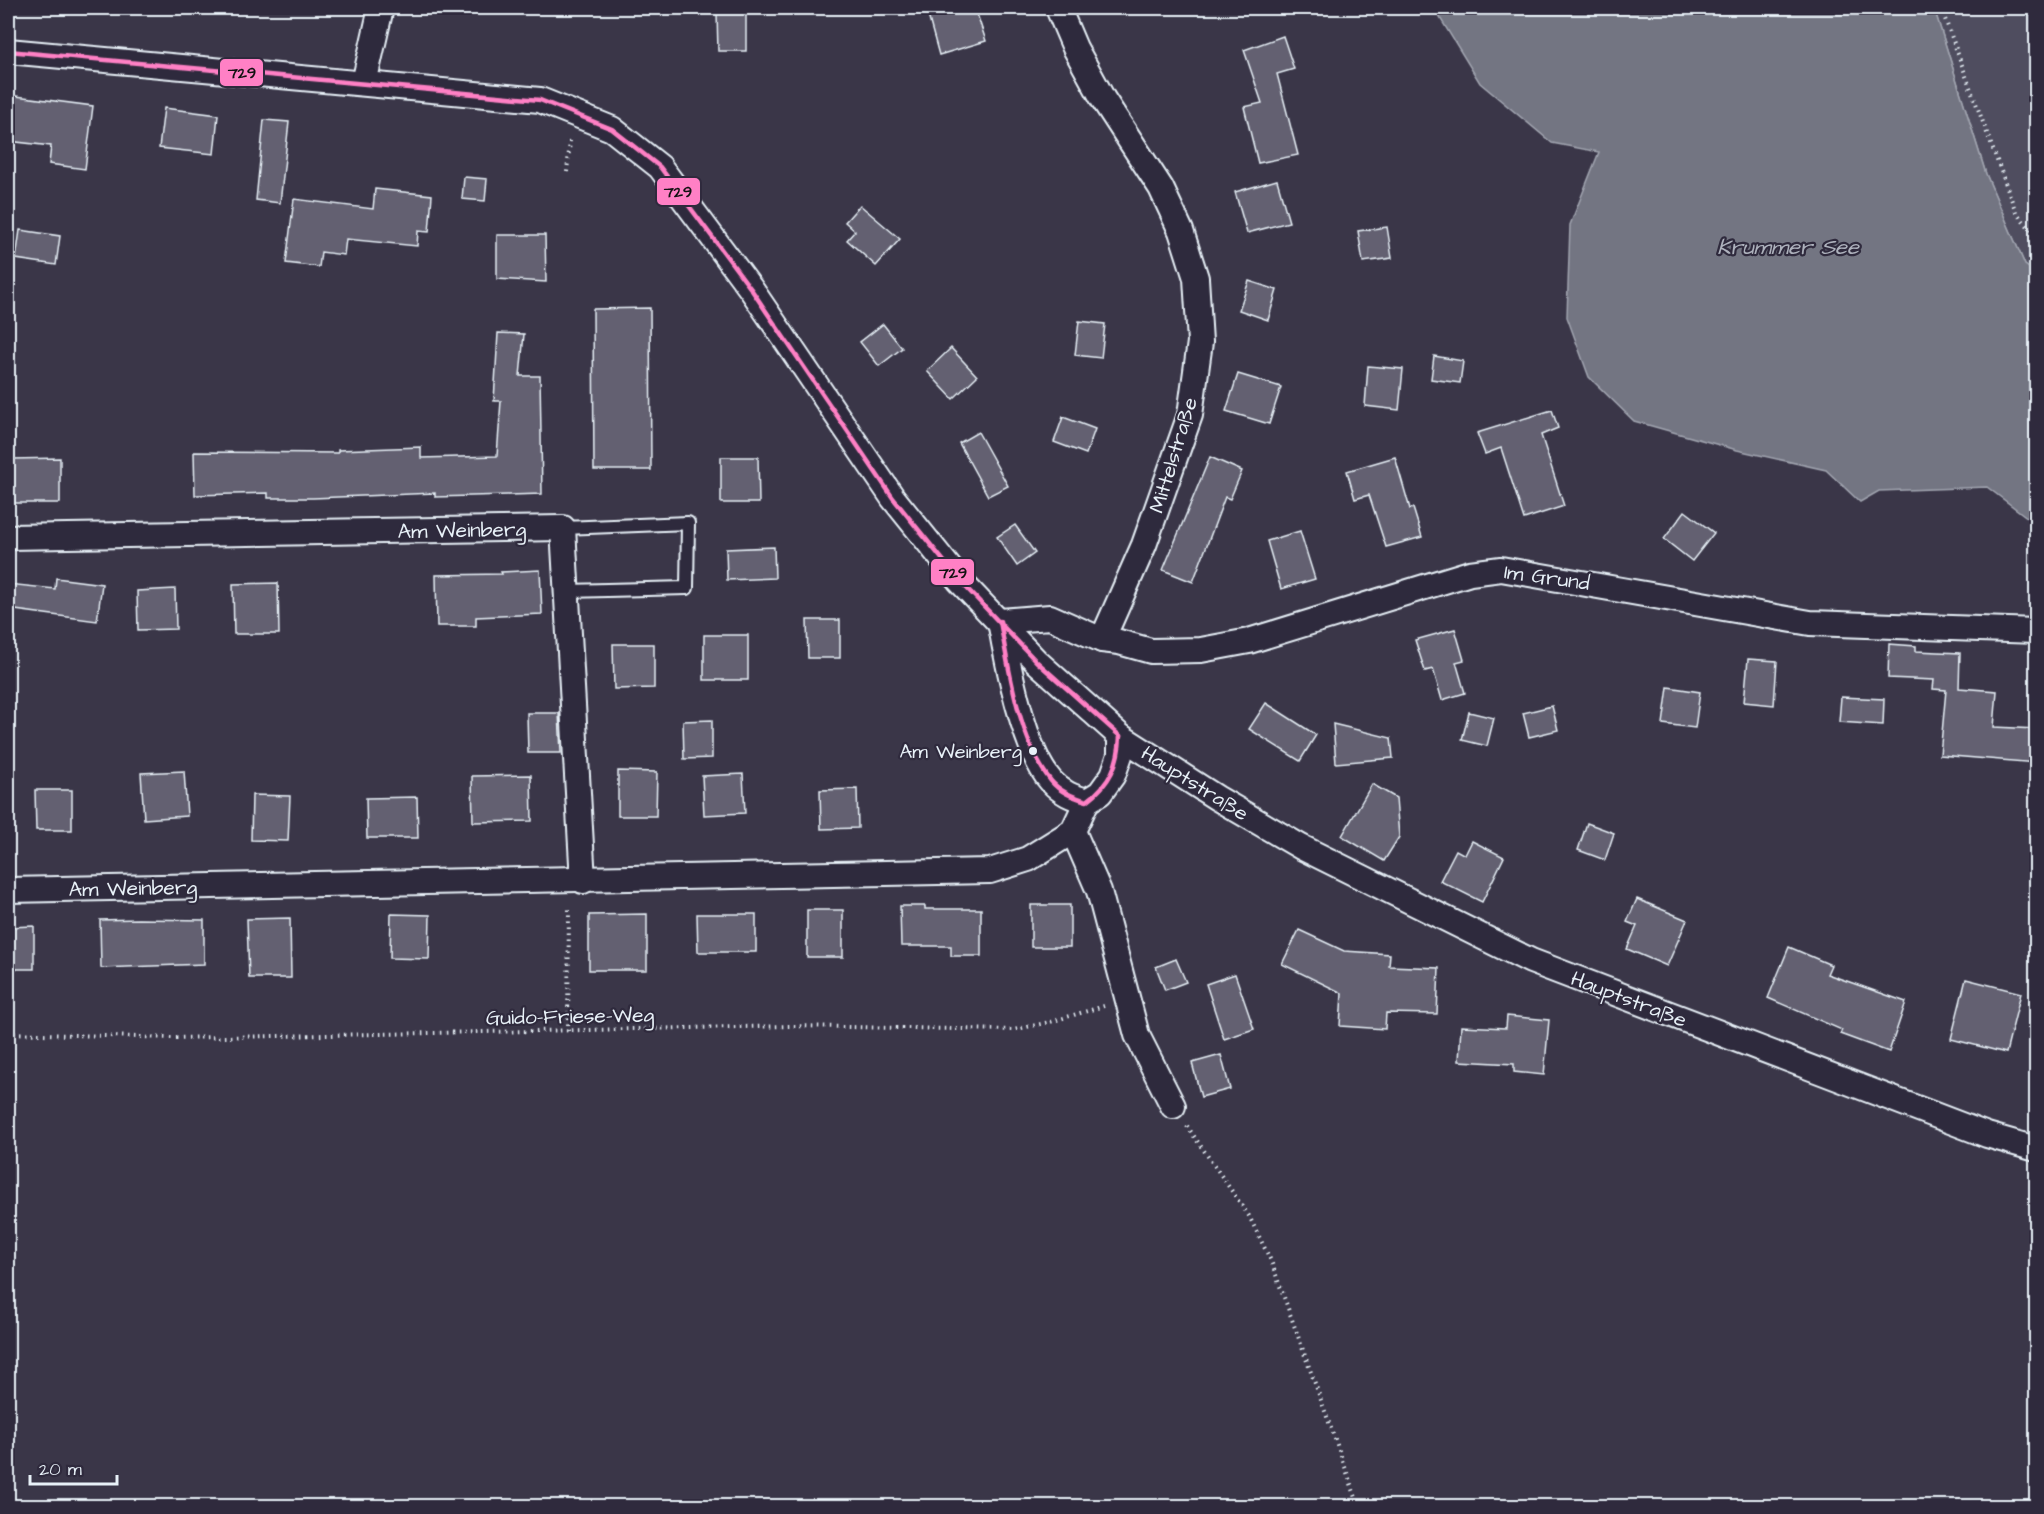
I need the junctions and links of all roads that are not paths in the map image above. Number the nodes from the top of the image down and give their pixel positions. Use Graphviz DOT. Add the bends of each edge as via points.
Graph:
graph roads {
  1 [pos="381,8"];
  2 [pos="1058,8"];
  3 [pos="8,51"];
  4 [pos="364,83"];
  5 [pos="563,528"];
  6 [pos="8,537"];
  7 [pos="567,591"];
  8 [pos="1000,621"];
  9 [pos="2037,631"];
  10 [pos="1102,640"];
  11 [pos="1120,736"];
  12 [pos="1087,801"];
  13 [pos="1073,831"];
  14 [pos="576,881"];
  15 [pos="8,890"];
  16 [pos="1173,1106"];
  17 [pos="2037,1149"];
  1 -- 4 [label="street"];
  2 -- 10 [label="street, Mittelstraße" via="1103,99 1161,188 1181,231 1196,278 1200,342 1190,415 1144,545"];
  3 -- 4 [label="street, Hauptstraße"];
  4 -- 8 [label="street, Hauptstraße" via="540,100 612,129 660,167 751,289 893,498 959,580"];
  5 -- 6 [label="street, Am Weinberg"];
  5 -- 7 [label="street"];
  5 -- 7 [label="lane" via="688,523 687,588"];
  7 -- 14 [label="street"];
  8 -- 10 [label="street, Im Grund" via="1050,617"];
  8 -- 11 [label="street, Hauptstraße" via="1036,661"];
  8 -- 12 [label="street" via="1009,678 1035,753 1050,780 1068,796"];
  9 -- 10 [label="street, Im Grund" via="1810,623 1501,569 1470,573 1250,641 1201,650 1151,651"];
  11 -- 12 [label="street" via="1120,755 1113,775 1100,793"];
  11 -- 17 [label="street, Hauptstraße" via="1301,847 1531,961 1987,1135"];
  12 -- 13 [label="street"];
  13 -- 14 [label="street, Am Weinberg" via="1028,859 990,871"];
  13 -- 16 [label="street" via="1099,891 1137,1035"];
  14 -- 15 [label="street, Am Weinberg"];
}
